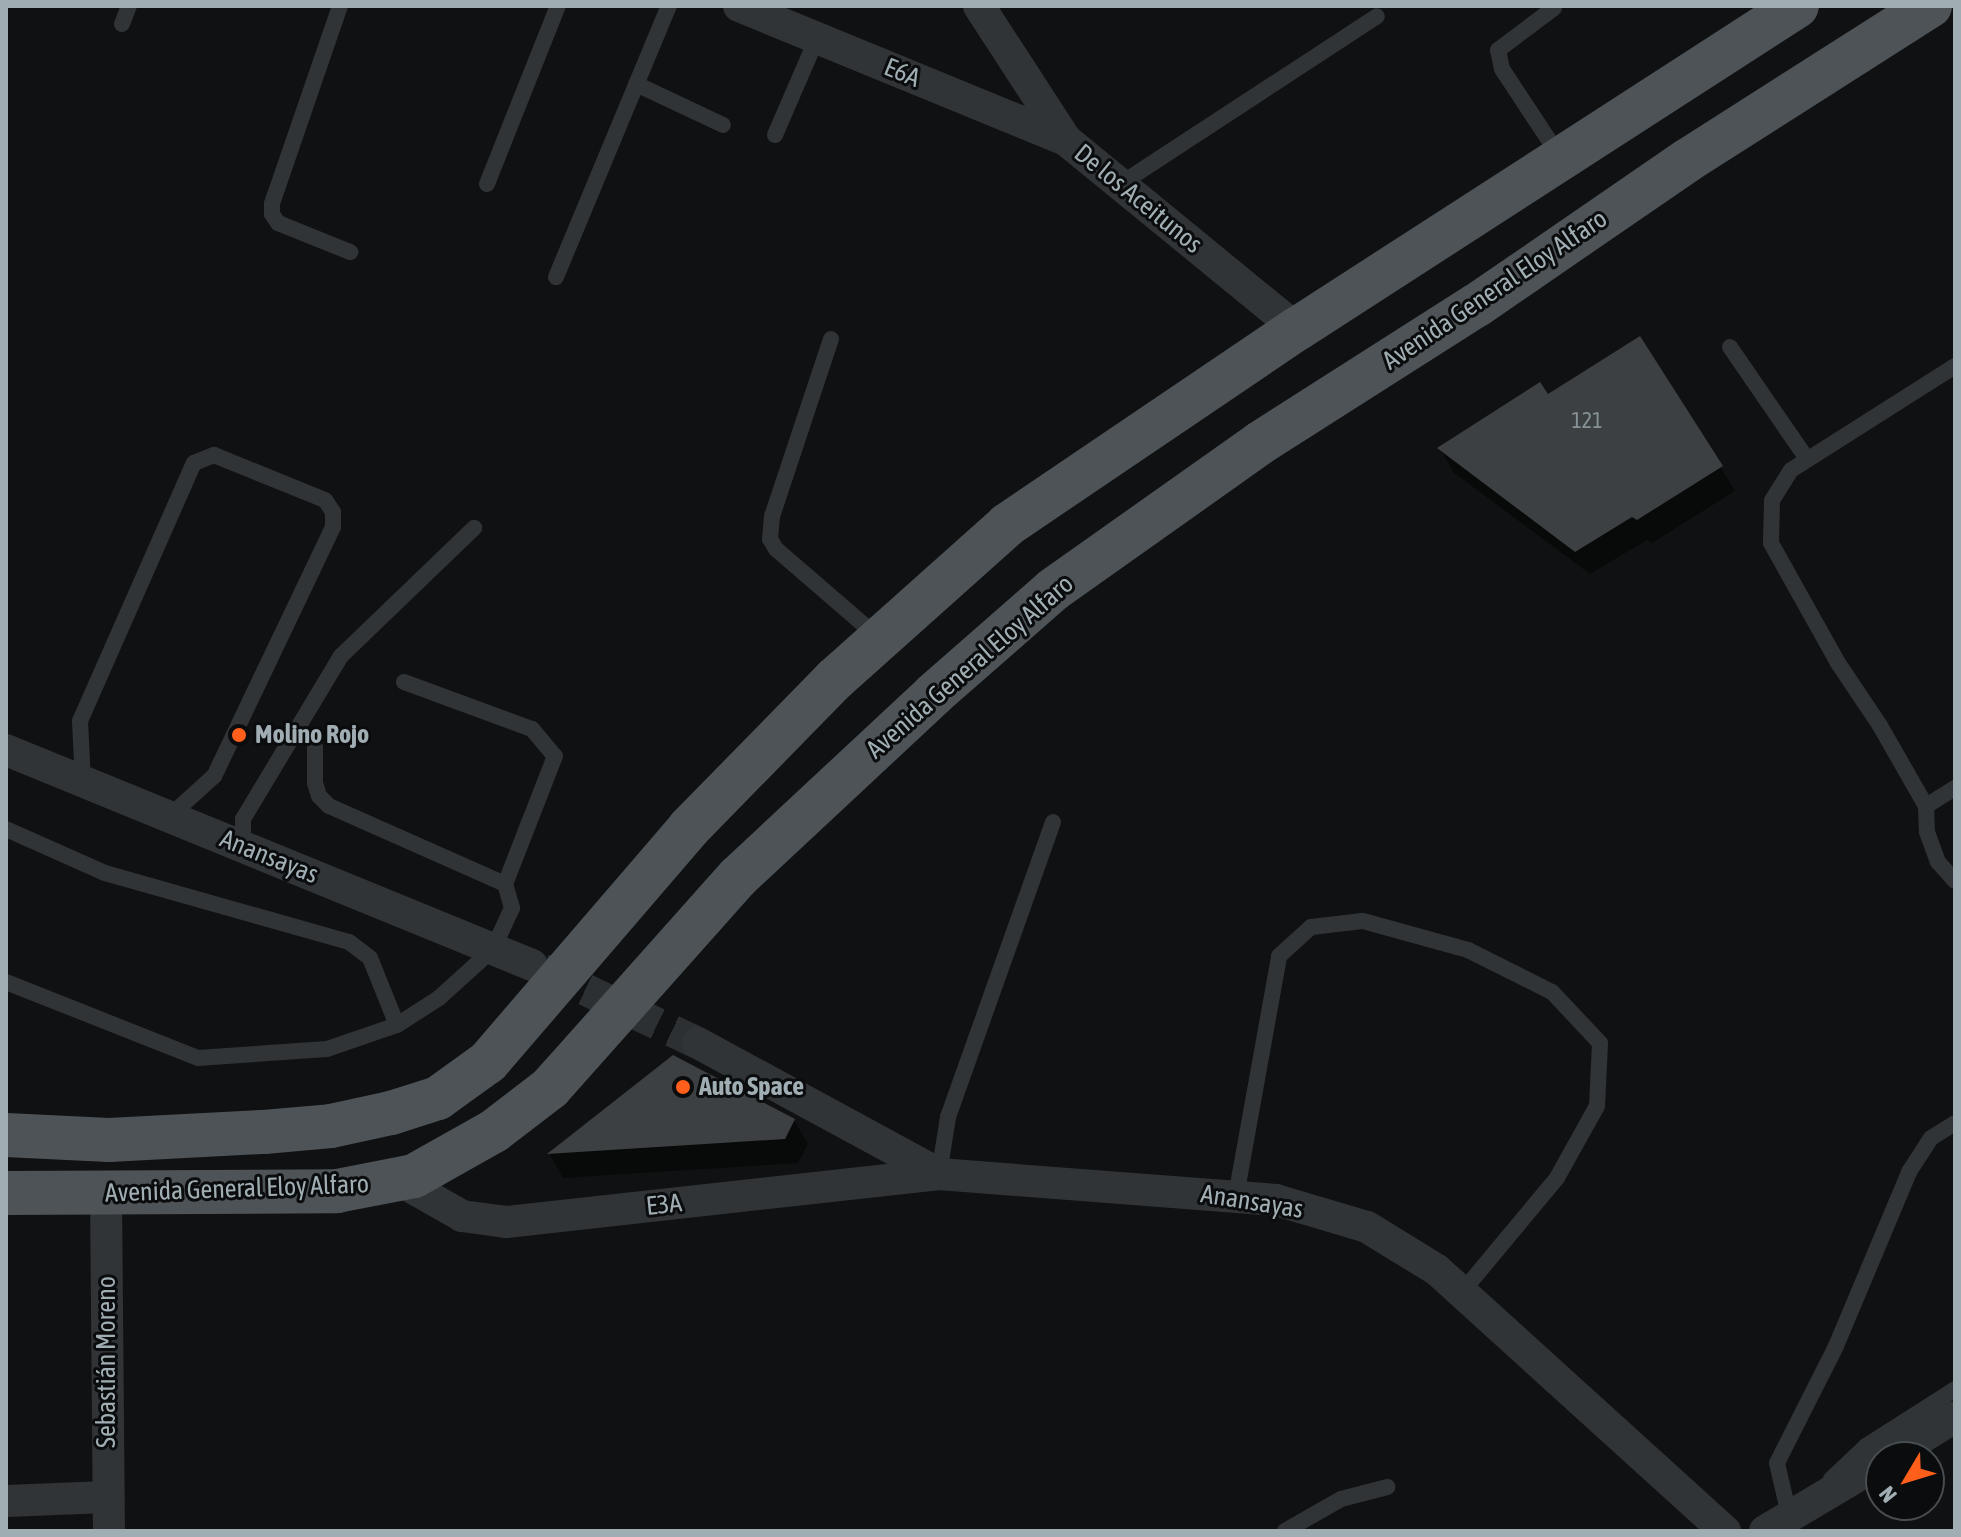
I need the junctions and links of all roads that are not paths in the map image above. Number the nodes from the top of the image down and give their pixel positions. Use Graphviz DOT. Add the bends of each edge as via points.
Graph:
graph roads {
  1 [pos="129,6"];
  2 [pos="340,6"];
  3 [pos="558,6"];
  4 [pos="669,6"];
  5 [pos="739,6"];
  6 [pos="979,6"];
  7 [pos="1797,6"];
  8 [pos="1930,6"];
  9 [pos="1554,8"];
  10 [pos="1377,16"];
  11 [pos="122,24"];
  12 [pos="817,38"];
  13 [pos="636,84"];
  14 [pos="723,125"];
  15 [pos="775,135"];
  16 [pos="1066,140"];
  17 [pos="1561,158"];
  18 [pos="487,184"];
  19 [pos="1119,185"];
  20 [pos="350,252"];
  21 [pos="556,277"];
  22 [pos="1297,329"];
  23 [pos="831,339"];
  24 [pos="1730,347"];
  25 [pos="1955,366"];
  26 [pos="1807,459"];
  27 [pos="474,528"];
  28 [pos="880,639"];
  29 [pos="404,682"];
  30 [pos="315,747"];
  31 [pos="6,750"];
  32 [pos="83,782"];
  33 [pos="1955,788"];
  34 [pos="1926,806"];
  35 [pos="170,816"];
  36 [pos="1053,822"];
  37 [pos="6,829"];
  38 [pos="243,846"];
  39 [pos="1955,881"];
  40 [pos="505,884"];
  41 [pos="493,949"];
  42 [pos="532,965"];
  43 [pos="6,982"];
  44 [pos="397,1025"];
  45 [pos="698,1043"];
  46 [pos="1955,1123"];
  47 [pos="6,1135"];
  48 [pos="939,1174"];
  49 [pos="399,1180"];
  50 [pos="6,1193"];
  51 [pos="106,1194"];
  52 [pos="1236,1196"];
  53 [pos="1462,1292"];
  54 [pos="1955,1389"];
  55 [pos="1955,1417"];
  56 [pos="1916,1441"];
  57 [pos="1865,1472"];
  58 [pos="1387,1487"];
  59 [pos="107,1497"];
  60 [pos="6,1501"];
  61 [pos="1777,1525"];
  62 [pos="109,1531"];
  63 [pos="1285,1531"];
  64 [pos="1725,1531"];
  1 -- 11 [label="lane"];
  2 -- 20 [label="lane" via="272,214 278,223"];
  3 -- 18 [label="lane"];
  4 -- 13 [label="lane"];
  5 -- 12 [label="street, E6A"];
  6 -- 16 [label="street, De los Aceitunos"];
  7 -- 17 [label="main road, Avenida General Eloy Alfaro"];
  8 -- 49 [label="main road, Avenida General Eloy Alfaro" via="1260,443 1054,589 738,877 550,1088 494,1131"];
  9 -- 17 [label="lane" via="1498,50 1502,69"];
  10 -- 19 [label="lane"];
  12 -- 15 [label="lane"];
  12 -- 16 [label="street, E6A"];
  13 -- 14 [label="lane"];
  13 -- 21 [label="lane"];
  16 -- 19 [label="street, De los Aceitunos"];
  17 -- 22 [label="main road, Avenida General Eloy Alfaro"];
  19 -- 22 [label="street, De los Aceitunos"];
  22 -- 28 [label="main road, Avenida General Eloy Alfaro" via="1007,525"];
  23 -- 28 [label="lane" via="772,516 770,539"];
  24 -- 26 [label="lane"];
  25 -- 26 [label="lane"];
  26 -- 34 [label="lane" via="1791,470 1772,501 1771,543"];
  27 -- 38 [label="lane" via="341,656 243,819"];
  28 -- 47 [label="main road, Avenida General Eloy Alfaro" via="689,828 488,1062 438,1098 331,1126 264,1132 109,1140"];
  29 -- 40 [label="lane" via="532,729 555,756"];
  30 -- 40 [label="lane" via="315,783 329,806"];
  31 -- 32 [label="street, Anansayas"];
  32 -- 35 [label="street, Anansayas"];
  32 -- 35 [label="lane" via="80,721 194,463 214,455 325,500 333,512 333,527 214,776"];
  33 -- 34 [label="lane"];
  34 -- 39 [label="lane" via="1927,832 1938,862"];
  35 -- 38 [label="street, Anansayas"];
  36 -- 48 [label="lane" via="948,1117"];
  37 -- 44 [label="lane" via="105,873 349,942 370,958"];
  38 -- 41 [label="street, Anansayas"];
  40 -- 41 [label="lane" via="512,908"];
  41 -- 42 [label="street, Anansayas"];
  41 -- 44 [label="lane" via="439,998"];
  43 -- 44 [label="lane" via="198,1058 327,1049"];
  45 -- 48 [label="street, Anansayas"];
  46 -- 61 [label="lane" via="1931,1138 1909,1172 1836,1346 1777,1463"];
  48 -- 49 [label="street, E3A" via="506,1222 462,1216"];
  48 -- 52 [label="street, Anansayas"];
  49 -- 51 [label="main road, Avenida General Eloy Alfaro" via="337,1191"];
  50 -- 51 [label="main road, Avenida General Eloy Alfaro"];
  51 -- 59 [label="street, Sebastián Moreno"];
  52 -- 53 [label="street, Anansayas" via="1276,1200 1367,1227 1437,1270"];
  52 -- 53 [label="lane" via="1279,956 1311,927 1363,921 1468,950 1552,992 1600,1043 1597,1106 1557,1178"];
  53 -- 64 [label="street, Anansayas"];
  54 -- 61 [label="lane" via="1866,1446"];
  55 -- 56 [label="street"];
  57 -- 61 [label="street"];
  58 -- 63 [label="lane" via="1341,1499"];
  59 -- 60 [label="street"];
  59 -- 62 [label="street, Sebastián Moreno"];
}
